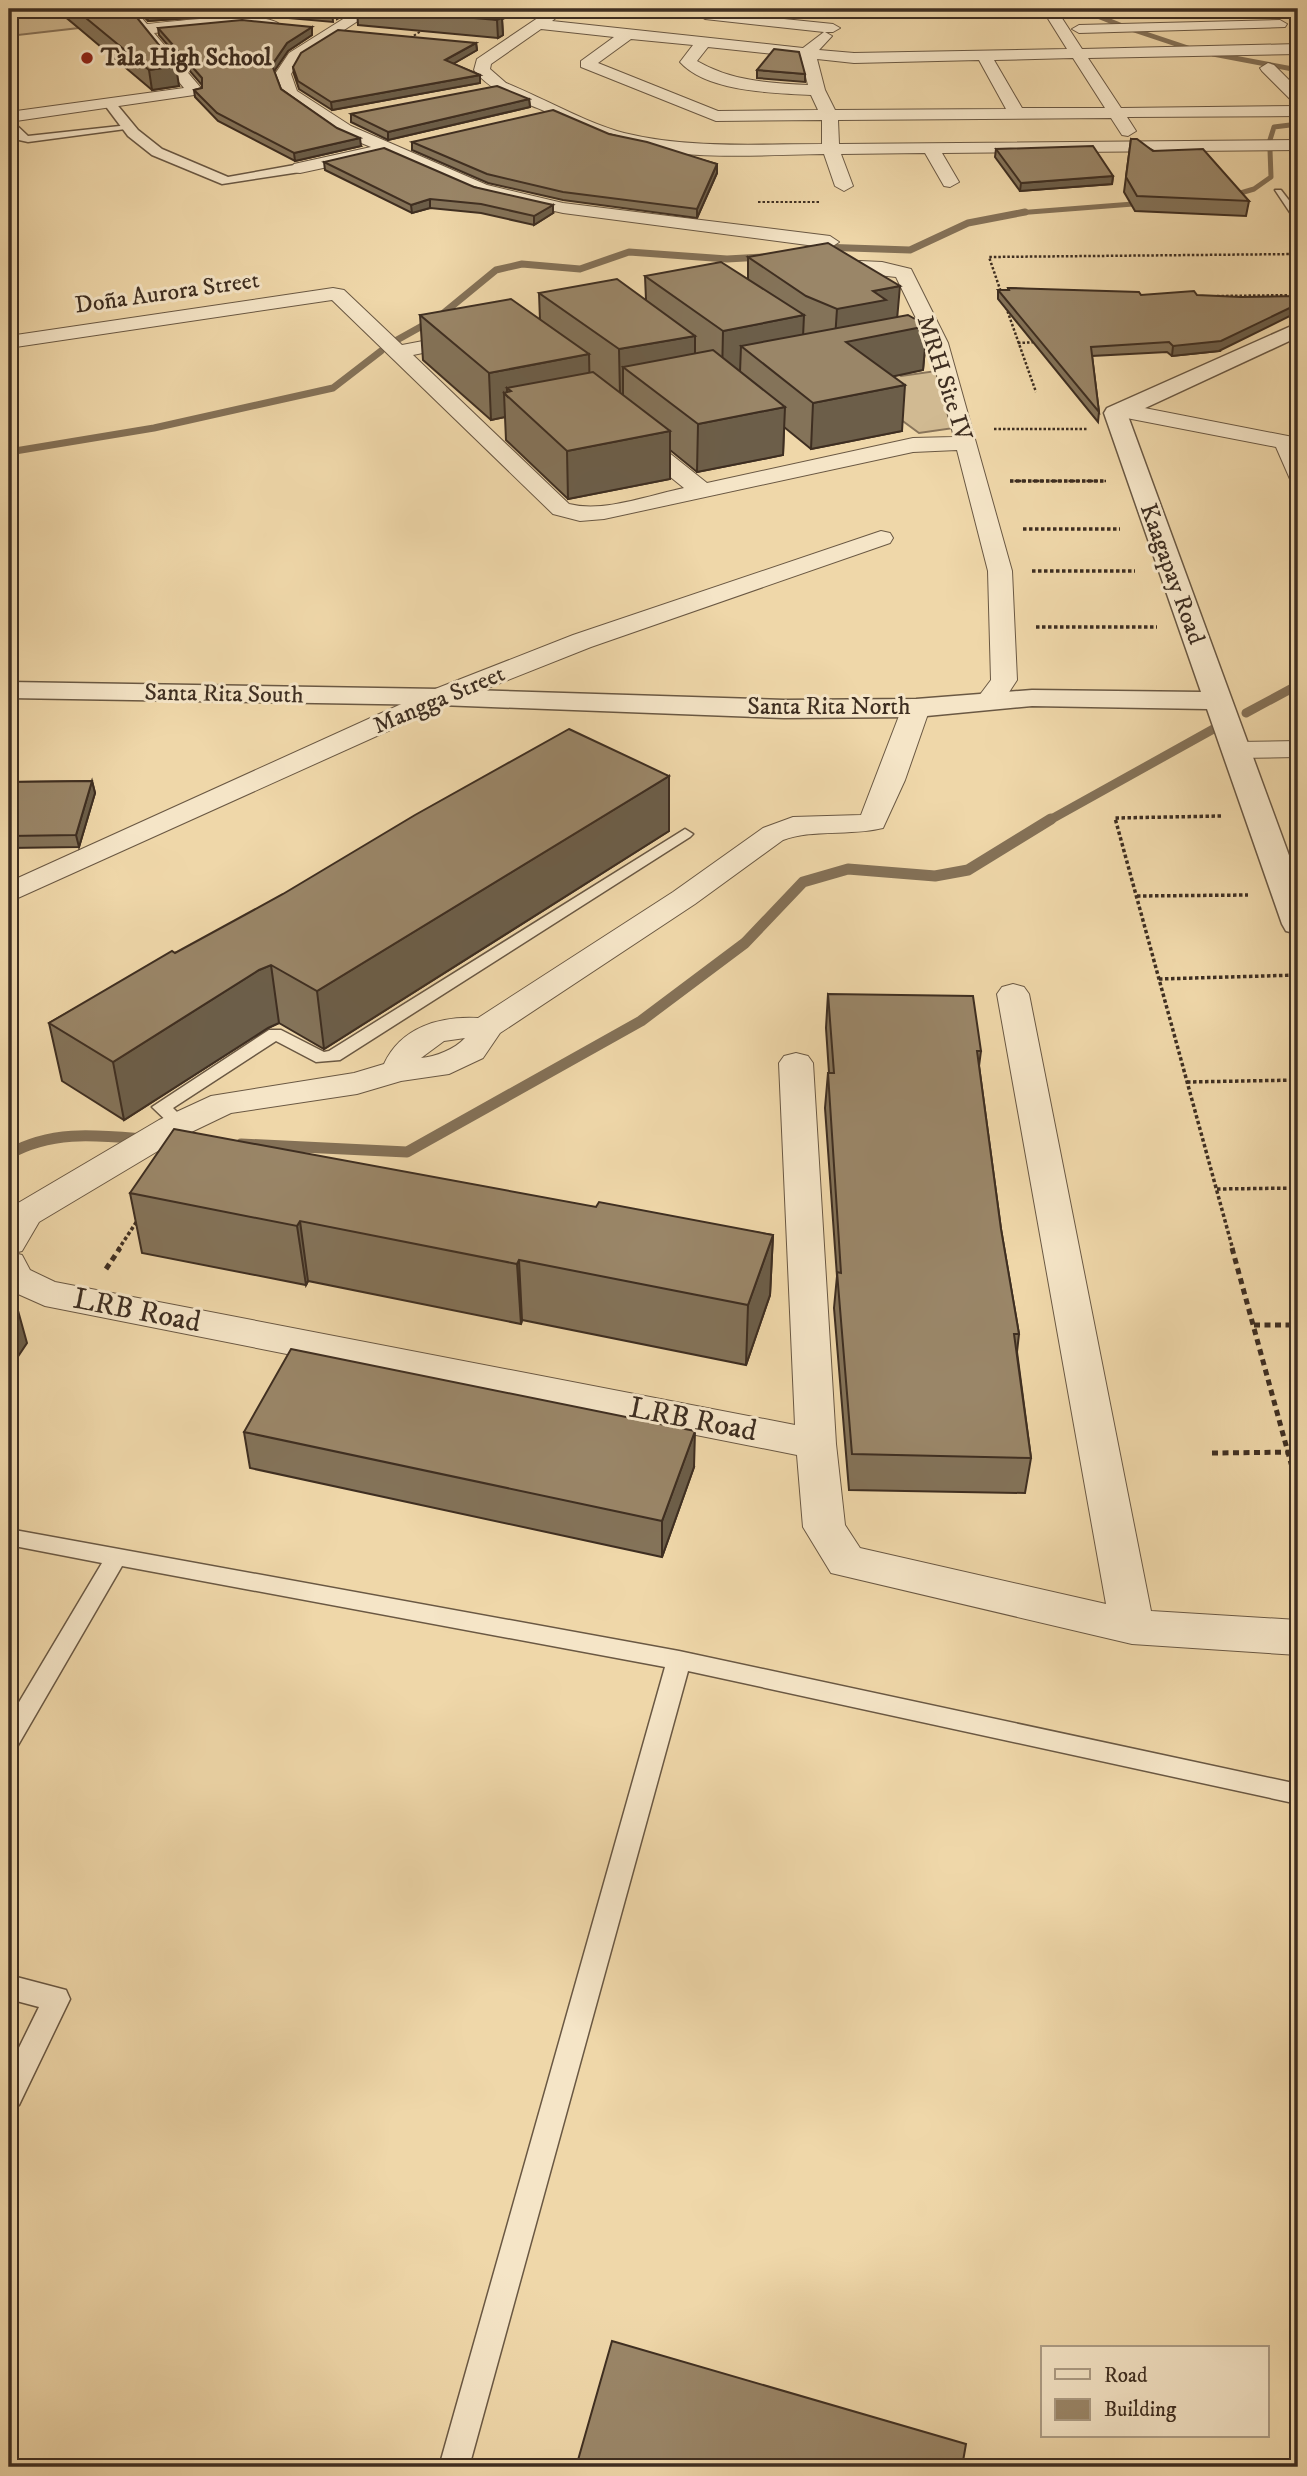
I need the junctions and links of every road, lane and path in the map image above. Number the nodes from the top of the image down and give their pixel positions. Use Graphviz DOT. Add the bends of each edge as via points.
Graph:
graph roads {
  1 [pos="126,9"];
  2 [pos="184,9"];
  3 [pos="369,9"];
  4 [pos="560,9"];
  5 [pos="1049,9"];
  6 [pos="695,14"];
  7 [pos="434,23"];
  8 [pos="194,24"];
  9 [pos="538,24"];
  10 [pos="1298,24"];
  11 [pos="284,25"];
  12 [pos="308,27"];
  13 [pos="144,29"];
  14 [pos="332,29"];
  15 [pos="1060,29"];
  16 [pos="359,32"];
  17 [pos="629,33"];
  18 [pos="705,40"];
  19 [pos="403,44"];
  20 [pos="1298,49"];
  21 [pos="808,51"];
  22 [pos="1077,54"];
  23 [pos="984,56"];
  24 [pos="1268,68"];
  25 [pos="500,86"];
  26 [pos="817,90"];
  27 [pos="474,91"];
  28 [pos="907,93"];
  29 [pos="1298,98"];
  30 [pos="110,104"];
  31 [pos="556,109"];
  32 [pos="1298,111"];
  33 [pos="355,114"];
  34 [pos="1116,114"];
  35 [pos="1018,115"];
  36 [pos="530,116"];
  37 [pos="916,116"];
  38 [pos="830,117"];
  39 [pos="9,119"];
  40 [pos="328,120"];
  41 [pos="130,128"];
  42 [pos="413,143"];
  43 [pos="1298,145"];
  44 [pos="1138,147"];
  45 [pos="387,149"];
  46 [pos="931,149"];
  47 [pos="831,150"];
  48 [pos="300,168"];
  49 [pos="950,182"];
  50 [pos="844,186"];
  51 [pos="1278,192"];
  52 [pos="1298,218"];
  53 [pos="830,242"];
  54 [pos="1298,254"];
  55 [pos="792,278"];
  56 [pos="1298,295"];
  57 [pos="1218,296"];
  58 [pos="1298,329"];
  59 [pos="486,335"];
  60 [pos="9,342"];
  61 [pos="1018,342"];
  62 [pos="1045,342"];
  63 [pos="396,352"];
  64 [pos="1036,392"];
  65 [pos="609,416"];
  66 [pos="1120,420"];
  67 [pos="506,426"];
  68 [pos="479,432"];
  69 [pos="964,436"];
  70 [pos="788,447"];
  71 [pos="814,466"];
  72 [pos="1298,474"];
  73 [pos="977,481"];
  74 [pos="1139,481"];
  75 [pos="702,490"];
  76 [pos="991,529"];
  77 [pos="1154,529"];
  78 [pos="881,538"];
  79 [pos="1172,570"];
  80 [pos="1000,571"];
  81 [pos="1004,627"];
  82 [pos="1192,627"];
  83 [pos="9,690"];
  84 [pos="440,697"];
  85 [pos="989,701"];
  86 [pos="1218,701"];
  87 [pos="916,708"];
  88 [pos="1298,749"];
  89 [pos="1236,750"];
  90 [pos="1259,815"];
  91 [pos="685,834"];
  92 [pos="9,893"];
  93 [pos="1288,895"];
  94 [pos="1137,896"];
  95 [pos="1298,924"];
  96 [pos="1298,975"];
  97 [pos="1159,979"];
  98 [pos="1013,994"];
  99 [pos="796,1063"];
  100 [pos="1298,1080"];
  101 [pos="1187,1082"];
  102 [pos="176,1126"];
  103 [pos="1298,1188"];
  104 [pos="1217,1189"];
  105 [pos="145,1209"];
  106 [pos="9,1242"];
  107 [pos="9,1264"];
  108 [pos="85,1301"];
  109 [pos="1254,1325"];
  110 [pos="1298,1325"];
  111 [pos="816,1444"];
  112 [pos="1288,1452"];
  113 [pos="1298,1452"];
  114 [pos="1212,1453"];
  115 [pos="1298,1489"];
  116 [pos="9,1537"];
  117 [pos="117,1556"];
  118 [pos="1132,1626"];
  119 [pos="1298,1638"];
  120 [pos="679,1660"];
  121 [pos="9,1740"];
  122 [pos="1298,1794"];
  123 [pos="9,1987"];
  124 [pos="9,2096"];
  125 [pos="454,2467"];
  1 -- 13 [label="street"];
  2 -- 8 [label="street"];
  3 -- 14 [label="street"];
  4 -- 9 [label="street"];
  5 -- 15 [label="street"];
  6 -- 21 [label="street" via="833,28"];
  7 -- 19 [label="path"];
  8 -- 11 [label="street" via="243,21"];
  8 -- 13 [label="street"];
  9 -- 17 [label="street"];
  9 -- 25 [label="street" via="494,46 483,62 482,70"];
  10 -- 15 [label="street"];
  12 -- 14 [label="street"];
  13 -- 30 [label="street" via="195,91"];
  14 -- 16 [label="street"];
  14 -- 40 [label="street" via="295,57 283,74 290,93"];
  15 -- 22 [label="street"];
  17 -- 18 [label="street"];
  17 -- 38 [label="street" via="587,64 714,116"];
  18 -- 21 [label="street"];
  18 -- 26 [label="street" via="688,62 703,72 744,86"];
  20 -- 22 [label="street" via="1176,59"];
  21 -- 23 [label="street" via="896,64"];
  21 -- 26 [label="street"];
  22 -- 23 [label="street"];
  22 -- 34 [label="street"];
  23 -- 35 [label="street"];
  24 -- 29 [label="street"];
  25 -- 27 [label="street"];
  25 -- 31 [label="street"];
  26 -- 38 [label="street"];
  28 -- 37 [label="street"];
  30 -- 39 [label="street"];
  30 -- 41 [label="street"];
  31 -- 36 [label="street"];
  31 -- 47 [label="street" via="617,135 667,147"];
  32 -- 34 [label="street" via="1203,106"];
  33 -- 40 [label="street"];
  34 -- 35 [label="street"];
  34 -- 44 [label="street"];
  35 -- 37 [label="street"];
  37 -- 38 [label="street"];
  38 -- 47 [label="street"];
  39 -- 41 [label="lane" via="22,138 28,139"];
  40 -- 45 [label="street"];
  41 -- 48 [label="street" via="157,152 228,181"];
  42 -- 45 [label="street"];
  43 -- 44 [label="street"];
  44 -- 46 [label="street"];
  45 -- 48 [label="street"];
  45 -- 53 [label="street" via="481,189 537,204"];
  46 -- 47 [label="street"];
  46 -- 49 [label="street"];
  47 -- 50 [label="street"];
  51 -- 52 [label="lane"];
  54 -- 61 [label="path" via="989,257"];
  55 -- 69 [label="street, MRH Site IV" via="855,266 886,266 904,273"];
  56 -- 57 [label="path"];
  58 -- 66 [label="street"];
  59 -- 63 [label="street"];
  60 -- 63 [label="street, Doña Aurora Street" via="335,294"];
  61 -- 62 [label="path"];
  61 -- 64 [label="path"];
  63 -- 68 [label="street"];
  65 -- 75 [label="street"];
  66 -- 69 [label="path"];
  66 -- 72 [label="street" via="1285,442"];
  66 -- 74 [label="street, Kaagapay Road"];
  67 -- 68 [label="street"];
  68 -- 75 [label="street" via="561,509 580,514"];
  69 -- 71 [label="street"];
  69 -- 73 [label="street, MRH Site IV"];
  70 -- 71 [label="street"];
  71 -- 75 [label="street"];
  73 -- 74 [label="path"];
  73 -- 76 [label="street, MRH Site IV"];
  74 -- 77 [label="street, Kaagapay Road"];
  76 -- 77 [label="path"];
  76 -- 80 [label="street, MRH Site IV"];
  77 -- 79 [label="street, Kaagapay Road"];
  78 -- 84 [label="street, Mangga Street" via="582,640"];
  79 -- 80 [label="path"];
  79 -- 82 [label="street, Kaagapay Road"];
  80 -- 81 [label="street, MRH Site IV"];
  81 -- 82 [label="path"];
  81 -- 85 [label="street, MRH Site IV" via="1004,680"];
  82 -- 86 [label="street, Kaagapay Road"];
  83 -- 84 [label="street, Santa Rita South"];
  84 -- 87 [label="street, Santa Rita North" via="784,709"];
  84 -- 92 [label="street, Mangga Street"];
  85 -- 86 [label="street, Santa Rita North"];
  85 -- 87 [label="street, Santa Rita North"];
  86 -- 89 [label="street, Kaagapay Road"];
  87 -- 102 [label="street" via="873,822 793,826 773,834 485,1028 461,1026 431,1034 410,1048 398,1070 357,1083 223,1104"];
  88 -- 89 [label="street"];
  89 -- 90 [label="street, Kaagapay Road"];
  90 -- 93 [label="street, Kaagapay Road"];
  90 -- 94 [label="path" via="1115,818"];
  91 -- 102 [label="lane" via="334,1056 322,1058 275,1034 161,1107"];
  93 -- 94 [label="path"];
  93 -- 95 [label="street, Kaagapay Road"];
  94 -- 97 [label="path"];
  96 -- 97 [label="path"];
  97 -- 101 [label="path"];
  98 -- 118 [label="street"];
  99 -- 111 [label="street"];
  100 -- 101 [label="path"];
  101 -- 104 [label="path"];
  102 -- 106 [label="street" via="26,1214"];
  103 -- 104 [label="path"];
  104 -- 109 [label="path"];
  105 -- 108 [label="path"];
  107 -- 108 [label="street, LRB Road" via="16,1278 45,1293"];
  108 -- 111 [label="street, LRB Road"];
  109 -- 110 [label="path"];
  109 -- 112 [label="path"];
  111 -- 118 [label="street" via="824,1527 846,1561"];
  112 -- 113 [label="path"];
  112 -- 114 [label="path"];
  112 -- 115 [label="path"];
  116 -- 117 [label="lane"];
  117 -- 120 [label="lane"];
  117 -- 121 [label="lane"];
  118 -- 119 [label="street"];
  120 -- 122 [label="lane"];
  120 -- 125 [label="lane"];
  123 -- 124 [label="lane" via="57,1999"];
}
